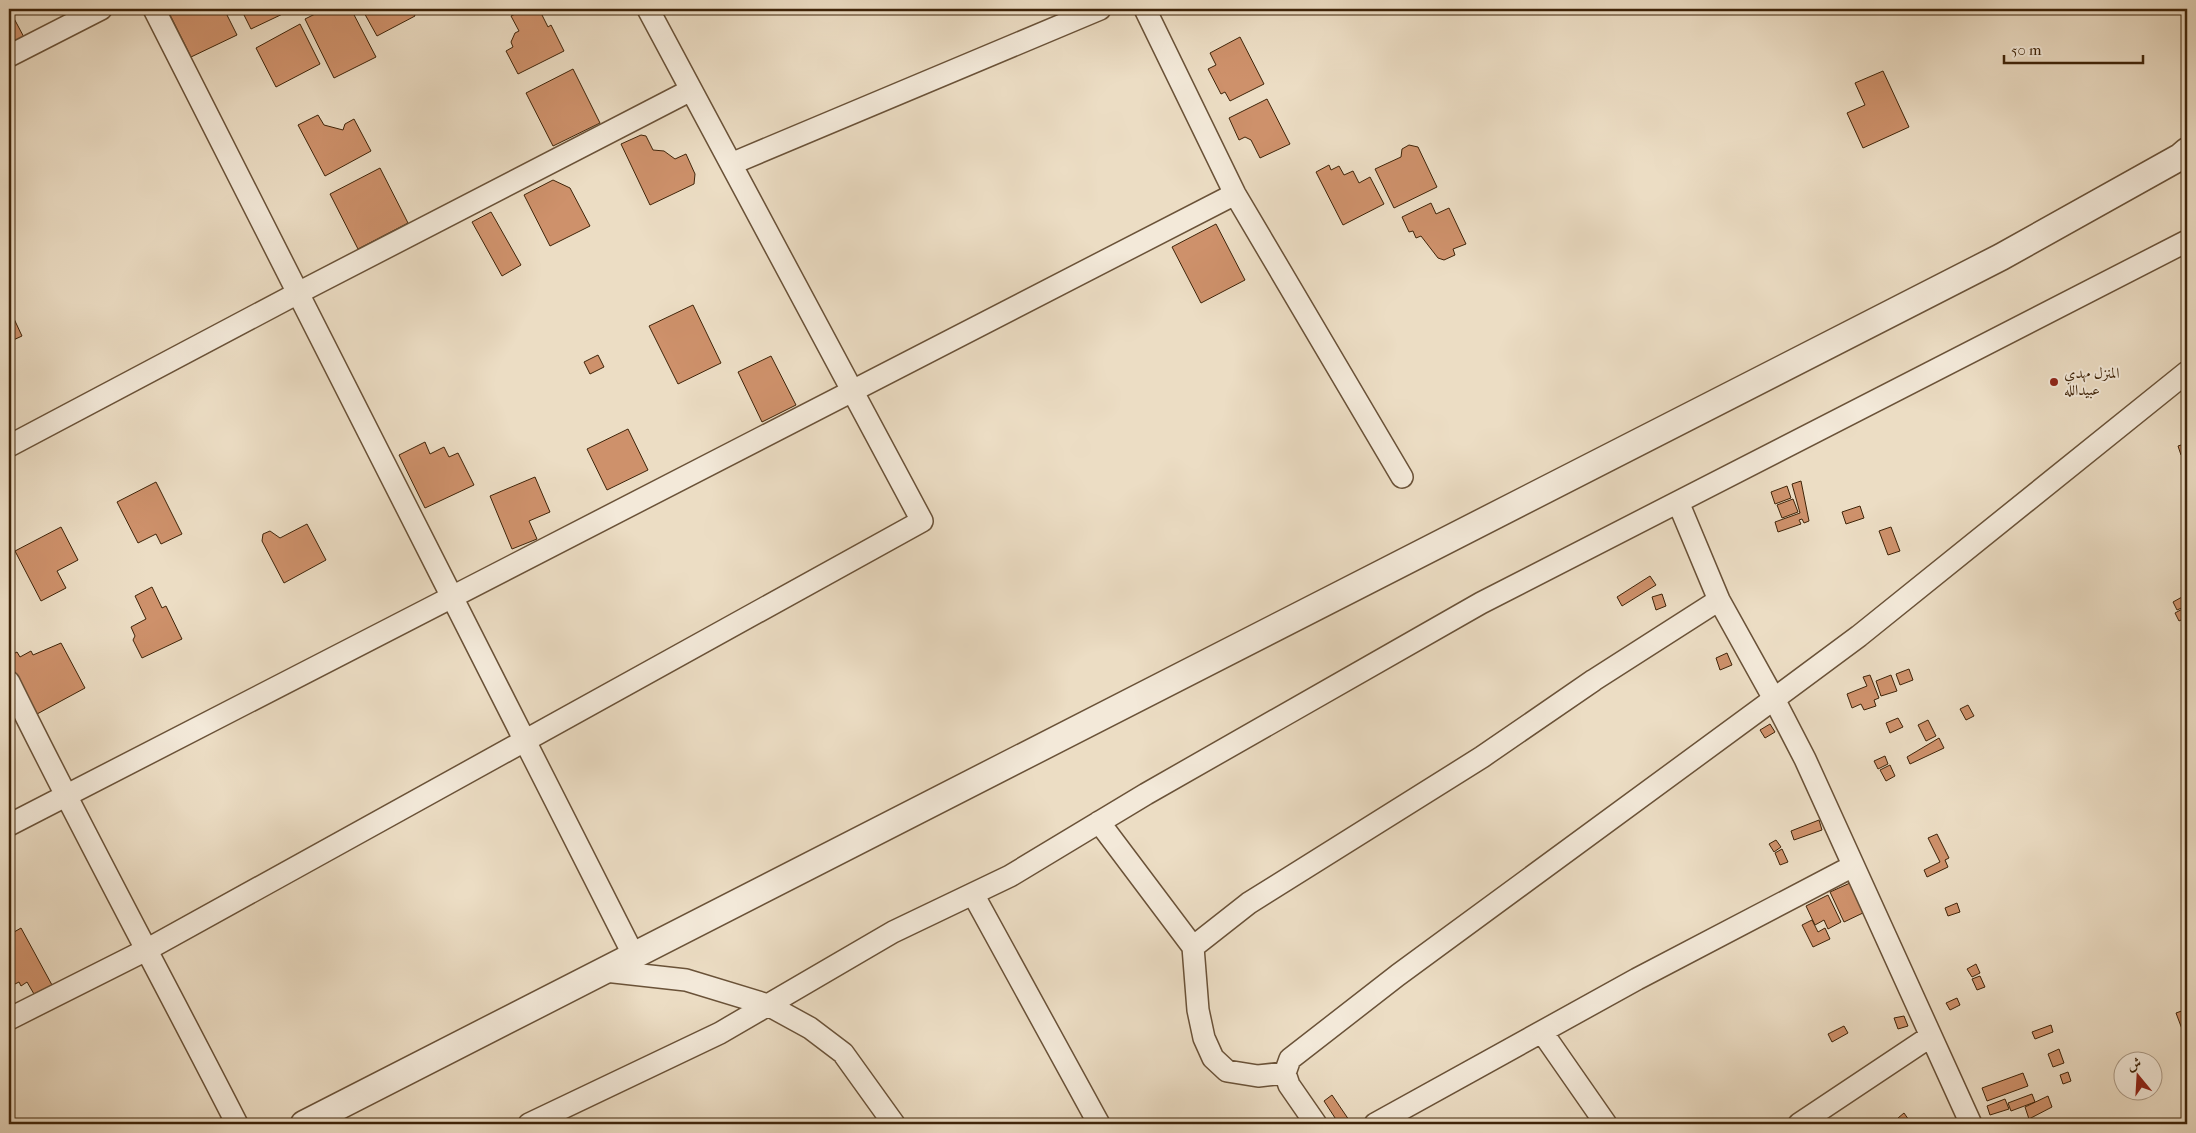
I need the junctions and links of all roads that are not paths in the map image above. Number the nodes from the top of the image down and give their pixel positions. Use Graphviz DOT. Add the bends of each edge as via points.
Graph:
graph roads {
  1 [pos="101,9"];
  2 [pos="154,9"];
  3 [pos="648,9"];
  4 [pos="1100,9"];
  5 [pos="1145,9"];
  6 [pos="9,56"];
  7 [pos="691,90"];
  8 [pos="2187,151"];
  9 [pos="731,164"];
  10 [pos="1235,194"];
  11 [pos="2187,241"];
  12 [pos="298,293"];
  13 [pos="2187,372"];
  14 [pos="852,390"];
  15 [pos="9,446"];
  16 [pos="1402,477"];
  17 [pos="1678,502"];
  18 [pos="452,597"];
  19 [pos="1719,600"];
  20 [pos="9,682"];
  21 [pos="1774,699"];
  22 [pos="525,740"];
  23 [pos="65,796"];
  24 [pos="1099,822"];
  25 [pos="9,825"];
  26 [pos="1853,866"];
  27 [pos="974,894"];
  28 [pos="1193,947"];
  29 [pos="148,948"];
  30 [pos="634,956"];
  31 [pos="605,971"];
  32 [pos="768,1005"];
  33 [pos="9,1020"];
  34 [pos="1542,1032"];
  35 [pos="1931,1036"];
  36 [pos="1285,1073"];
  37 [pos="238,1124"];
  38 [pos="304,1124"];
  39 [pos="529,1124"];
  40 [pos="894,1124"];
  41 [pos="1099,1124"];
  42 [pos="1316,1124"];
  43 [pos="1375,1124"];
  44 [pos="1606,1124"];
  45 [pos="1799,1124"];
  46 [pos="1971,1124"];
  1 -- 6 [label="street"];
  2 -- 12 [label="street"];
  3 -- 7 [label="street"];
  4 -- 9 [label="street"];
  5 -- 10 [label="street"];
  7 -- 9 [label="street"];
  7 -- 12 [label="street"];
  8 -- 30 [label="street" via="2001,257"];
  9 -- 14 [label="street"];
  10 -- 14 [label="street"];
  10 -- 16 [label="street"];
  11 -- 17 [label="street"];
  12 -- 15 [label="street"];
  12 -- 18 [label="street"];
  13 -- 21 [label="street" via="1859,636"];
  14 -- 18 [label="street"];
  14 -- 22 [label="street" via="922,521"];
  17 -- 19 [label="street"];
  17 -- 24 [label="street" via="1481,604"];
  18 -- 22 [label="street"];
  18 -- 23 [label="street"];
  19 -- 21 [label="street"];
  19 -- 28 [label="street" via="1482,757 1258,898"];
  20 -- 23 [label="street"];
  21 -- 26 [label="street"];
  21 -- 36 [label="street" via="1398,975 1290,1059"];
  22 -- 29 [label="street"];
  22 -- 30 [label="street"];
  23 -- 25 [label="street"];
  23 -- 29 [label="street"];
  24 -- 27 [label="street"];
  24 -- 28 [label="street"];
  26 -- 34 [label="street"];
  26 -- 35 [label="street"];
  27 -- 32 [label="street" via="893,932"];
  27 -- 41 [label="street"];
  28 -- 36 [label="street" via="1198,1010 1204,1038 1213,1058 1228,1071 1258,1076"];
  29 -- 33 [label="street"];
  29 -- 37 [label="street"];
  30 -- 31 [label="street"];
  31 -- 32 [label="street" via="686,980"];
  31 -- 38 [label="street"];
  32 -- 39 [label="street" via="720,1033"];
  32 -- 40 [label="street" via="810,1028 843,1053"];
  34 -- 43 [label="street"];
  34 -- 44 [label="street"];
  35 -- 45 [label="street"];
  35 -- 46 [label="street"];
  36 -- 42 [label="street" via="1289,1085"];
}
